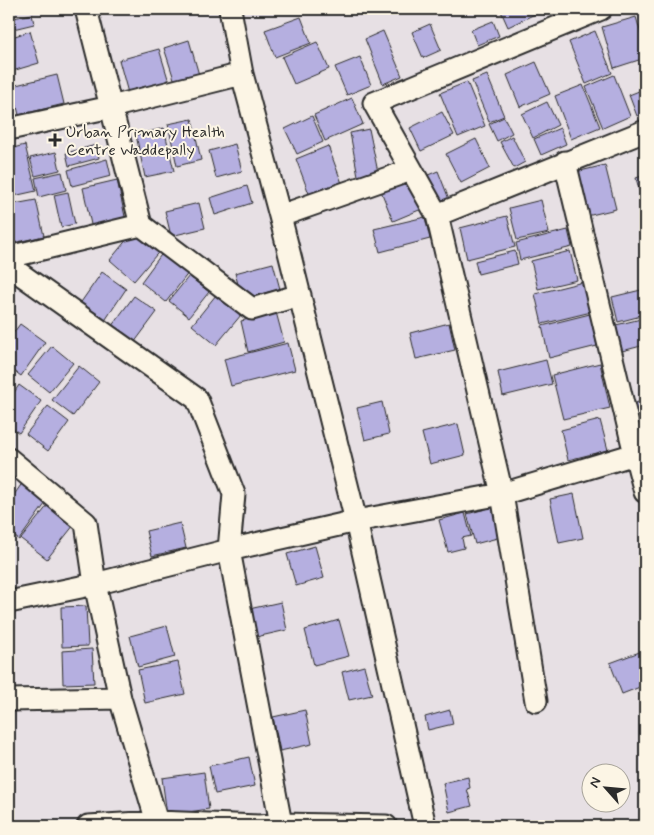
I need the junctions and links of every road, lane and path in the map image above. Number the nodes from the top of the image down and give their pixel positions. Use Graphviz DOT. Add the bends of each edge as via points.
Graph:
graph roads {
  1 [pos="86,9"];
  2 [pos="601,9"];
  3 [pos="236,11"];
  4 [pos="242,74"];
  5 [pos="111,107"];
  6 [pos="9,129"];
  7 [pos="645,130"];
  8 [pos="565,162"];
  9 [pos="411,170"];
  10 [pos="437,215"];
  11 [pos="280,216"];
  12 [pos="141,225"];
  13 [pos="9,257"];
  14 [pos="9,266"];
  15 [pos="300,295"];
  16 [pos="640,452"];
  17 [pos="9,459"];
  18 [pos="645,492"];
  19 [pos="502,494"];
  20 [pos="356,521"];
  21 [pos="229,550"];
  22 [pos="95,584"];
  23 [pos="9,602"];
  24 [pos="120,698"];
  25 [pos="9,700"];
  26 [pos="536,701"];
  27 [pos="157,822"];
  28 [pos="282,824"];
  29 [pos="88,826"];
  30 [pos="259,826"];
  31 [pos="386,826"];
  32 [pos="426,826"];
  1 -- 5 [label="street"];
  2 -- 9 [label="street" via="374,103"];
  3 -- 4 [label="street"];
  4 -- 5 [label="street"];
  4 -- 11 [label="street"];
  5 -- 6 [label="street"];
  5 -- 12 [label="street"];
  7 -- 8 [label="street"];
  8 -- 10 [label="street"];
  8 -- 16 [label="street"];
  9 -- 10 [label="street"];
  9 -- 11 [label="street"];
  10 -- 19 [label="street"];
  11 -- 15 [label="street"];
  12 -- 13 [label="street"];
  12 -- 15 [label="street" via="252,310"];
  14 -- 21 [label="street" via="197,399 234,494"];
  15 -- 20 [label="street"];
  16 -- 18 [label="street"];
  16 -- 19 [label="street"];
  17 -- 22 [label="street" via="86,523"];
  19 -- 20 [label="street"];
  19 -- 26 [label="street"];
  20 -- 21 [label="street"];
  20 -- 32 [label="street"];
  21 -- 22 [label="street"];
  21 -- 28 [label="street"];
  22 -- 23 [label="street"];
  22 -- 24 [label="street"];
  24 -- 25 [label="street"];
  24 -- 27 [label="street"];
  27 -- 29 [label="street"];
  27 -- 30 [label="street"];
  28 -- 30 [label="street"];
  28 -- 31 [label="street"];
}
